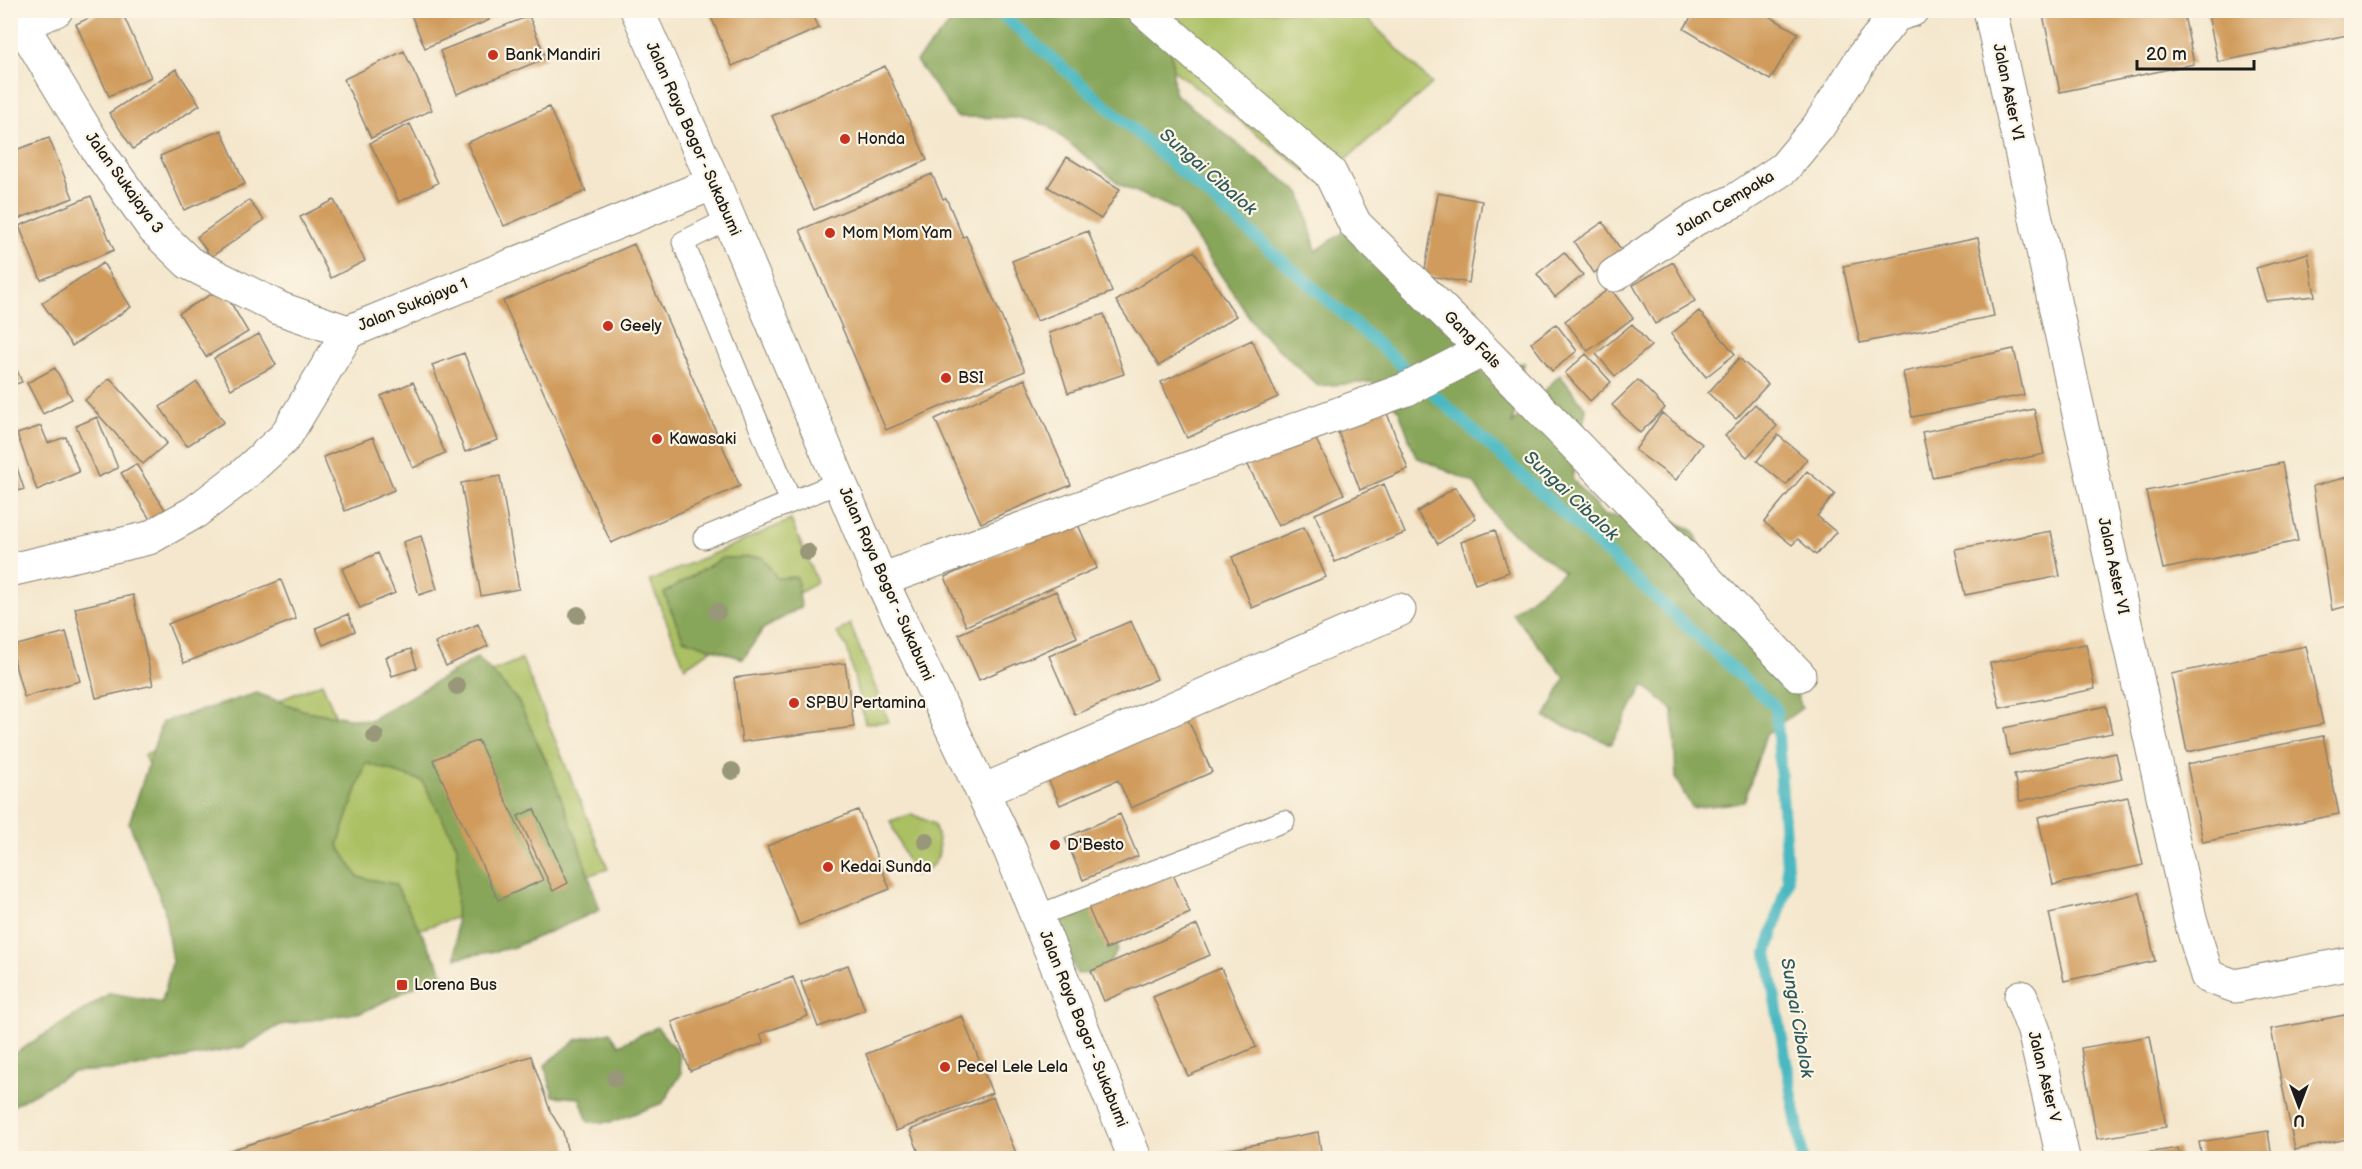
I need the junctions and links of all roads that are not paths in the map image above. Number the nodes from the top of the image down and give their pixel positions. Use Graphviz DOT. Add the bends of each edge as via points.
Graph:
graph roads {
  1 [pos="56,10"];
  2 [pos="637,10"];
  3 [pos="1144,10"];
  4 [pos="1912,10"];
  5 [pos="1990,10"];
  6 [pos="15,22"];
  7 [pos="714,183"];
  8 [pos="729,219"];
  9 [pos="1614,276"];
  10 [pos="348,332"];
  11 [pos="1473,355"];
  12 [pos="840,482"];
  13 [pos="792,502"];
  14 [pos="704,538"];
  15 [pos="10,570"];
  16 [pos="881,580"];
  17 [pos="1399,610"];
  18 [pos="1799,675"];
  19 [pos="983,791"];
  20 [pos="1284,821"];
  21 [pos="1037,916"];
  22 [pos="2352,963"];
  23 [pos="2021,997"];
  24 [pos="1136,1158"];
  25 [pos="2063,1158"];
  1 -- 6 [label="main road"];
  2 -- 7 [label="main road, Jalan Raya Bogor - Sukabumi"];
  3 -- 11 [label="main road, Gang Fals" via="1330,173 1355,224"];
  4 -- 9 [label="main road, Jalan Cempaka" via="1896,15 1864,55 1818,127 1784,168 1736,200 1695,219"];
  5 -- 22 [label="main road, Jalan Aster VI" via="2190,918 2207,976 2235,986"];
  6 -- 10 [label="main road, Jalan Sukajaya 3" via="154,229 189,263 281,309"];
  7 -- 8 [label="main road, Jalan Raya Bogor - Sukabumi"];
  7 -- 10 [label="main road, Jalan Sukajaya 1"];
  8 -- 12 [label="main road, Jalan Raya Bogor - Sukabumi"];
  8 -- 13 [label="lane" via="683,242"];
  10 -- 15 [label="main road, Jalan Sukajaya 1" via="285,437 195,512 149,538"];
  11 -- 16 [label="main road" via="1407,389"];
  11 -- 18 [label="main road, Gang Fals"];
  12 -- 13 [label="lane"];
  12 -- 16 [label="main road, Jalan Raya Bogor - Sukabumi"];
  13 -- 14 [label="lane"];
  16 -- 19 [label="main road, Jalan Raya Bogor - Sukabumi"];
  17 -- 19 [label="main road"];
  19 -- 21 [label="main road, Jalan Raya Bogor - Sukabumi"];
  20 -- 21 [label="lane"];
  21 -- 24 [label="main road, Jalan Raya Bogor - Sukabumi"];
  23 -- 25 [label="main road, Jalan Aster V" via="2034,1031"];
}
